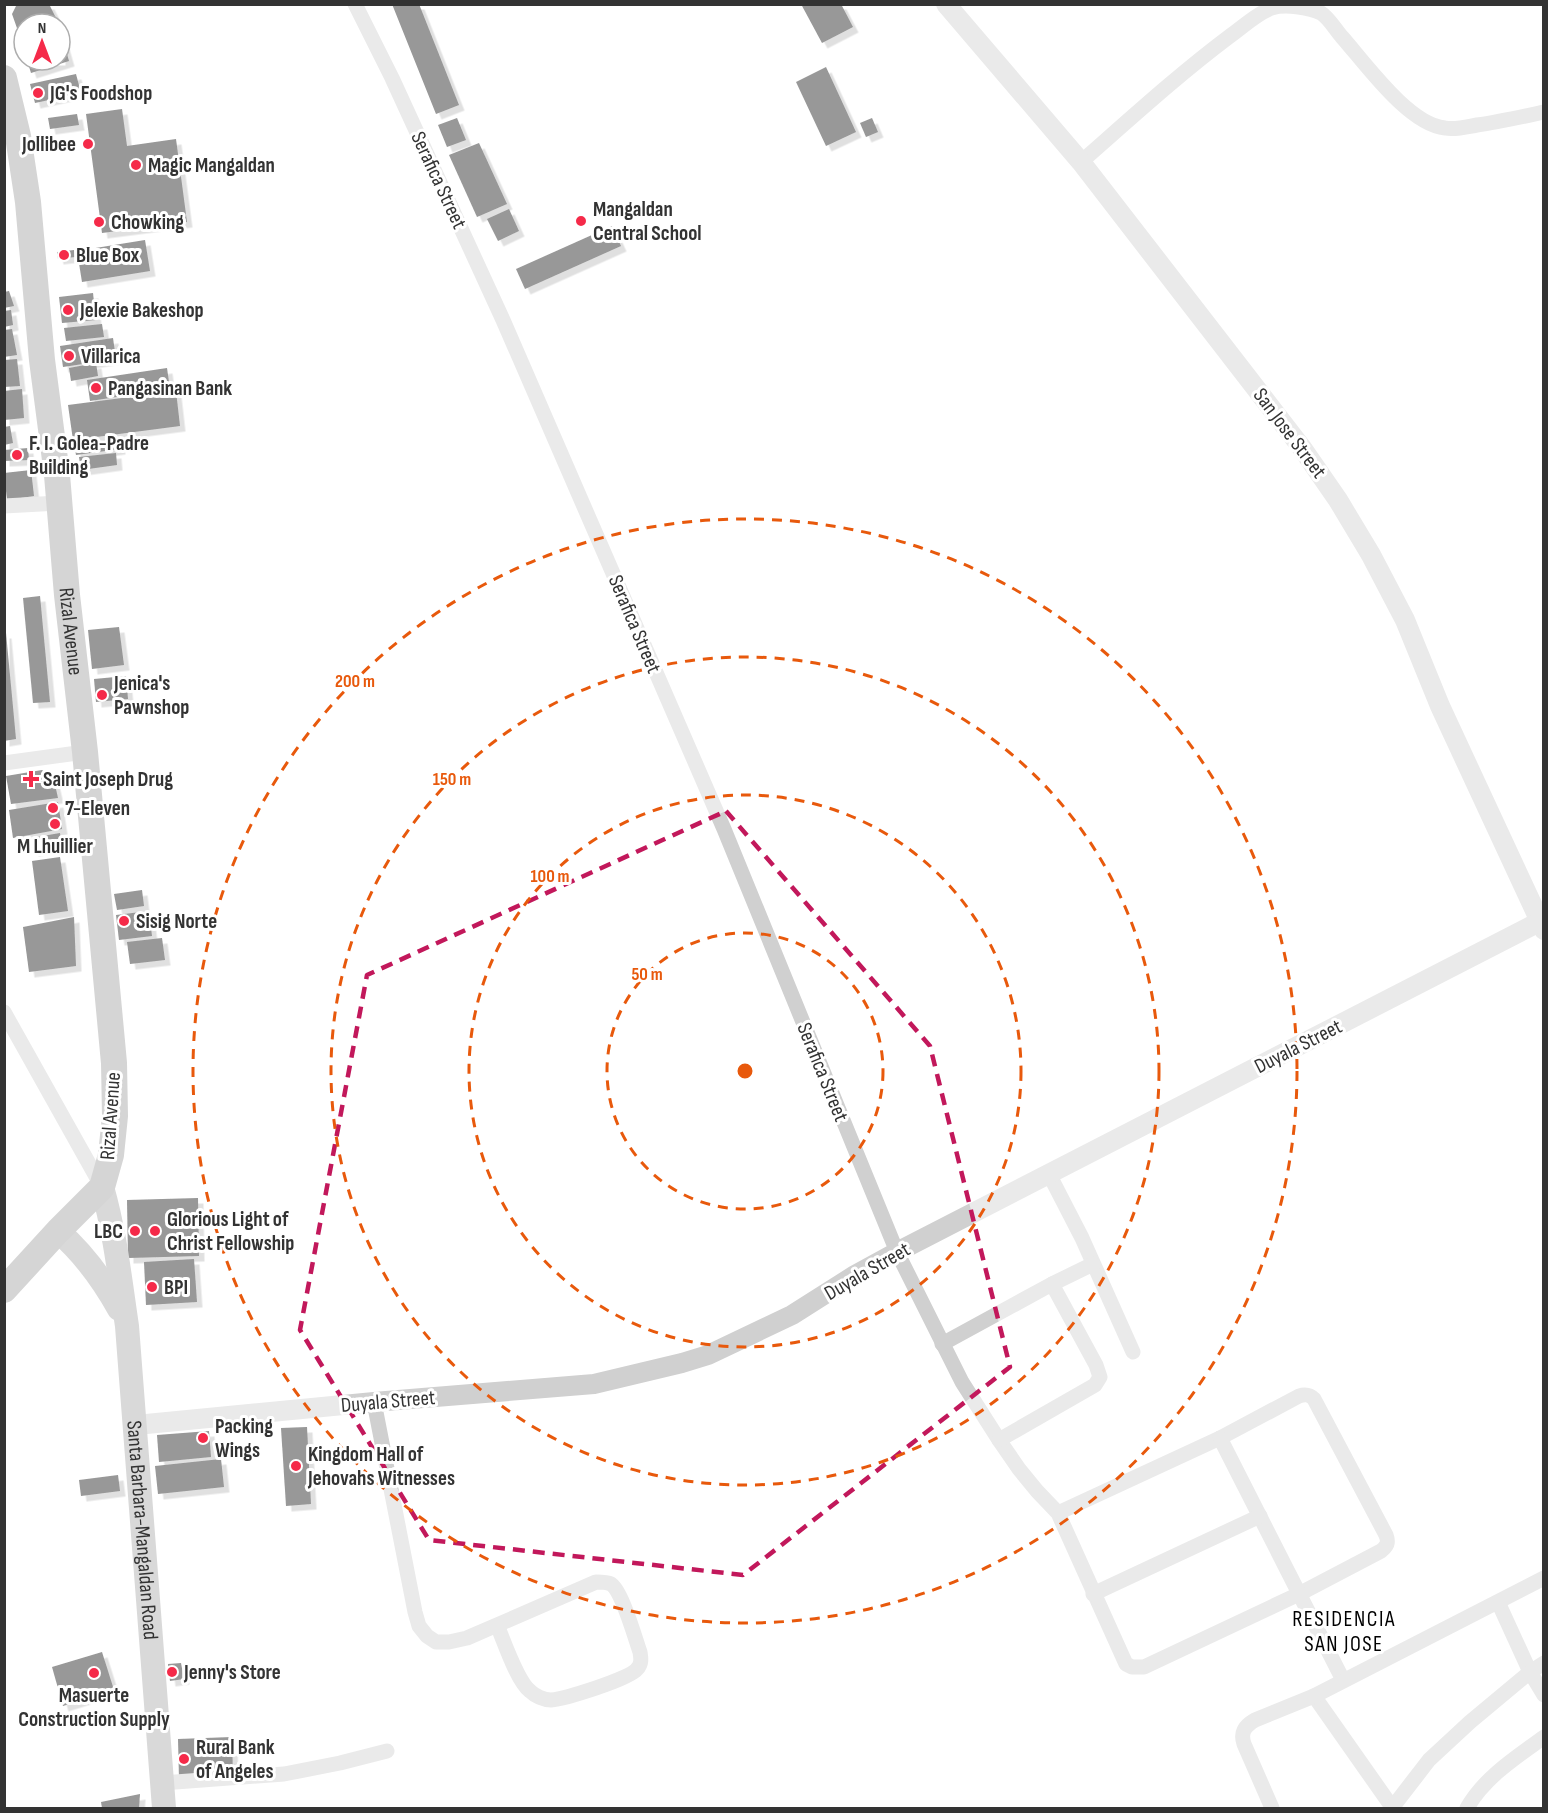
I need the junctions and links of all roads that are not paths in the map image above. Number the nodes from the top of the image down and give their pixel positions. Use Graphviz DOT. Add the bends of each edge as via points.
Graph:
graph roads {
  1 [pos="355,4"];
  2 [pos="946,4"];
  3 [pos="4,78"];
  4 [pos="1544,112"];
  5 [pos="1081,162"];
  6 [pos="59,503"];
  7 [pos="4,506"];
  8 [pos="85,752"];
  9 [pos="4,763"];
  10 [pos="1541,926"];
  11 [pos="4,1012"];
  12 [pos="1049,1174"];
  13 [pos="102,1187"];
  14 [pos="58,1231"];
  15 [pos="897,1252"];
  16 [pos="1093,1264"];
  17 [pos="1052,1284"];
  18 [pos="4,1290"];
  19 [pos="128,1326"];
  20 [pos="942,1344"];
  21 [pos="1133,1352"];
  22 [pos="374,1402"];
  23 [pos="136,1425"];
  24 [pos="1220,1438"];
  25 [pos="999,1440"];
  26 [pos="1058,1513"];
  27 [pos="1260,1516"];
  28 [pos="1544,1578"];
  29 [pos="1093,1594"];
  30 [pos="1299,1594"];
  31 [pos="1498,1602"];
  32 [pos="497,1625"];
  33 [pos="1544,1663"];
  34 [pos="1530,1672"];
  35 [pos="1342,1680"];
  36 [pos="1544,1695"];
  37 [pos="1314,1696"];
  38 [pos="1544,1737"];
  39 [pos="387,1751"];
  40 [pos="162,1783"];
  41 [pos="1392,1808"];
  42 [pos="164,1809"];
  43 [pos="1272,1809"];
  44 [pos="1467,1809"];
  1 -- 15 [label="street, Serafica Street" via="503,320 724,829"];
  2 -- 5 [label="street, San Jose Street"];
  3 -- 6 [label="highway, Rizal Avenue" via="23,164"];
  4 -- 5 [label="street" via="1458,128 1431,125 1403,106 1322,14 1278,6 1217,46"];
  5 -- 10 [label="street, San Jose Street" via="1338,500 1405,620"];
  6 -- 7 [label="street"];
  6 -- 8 [label="highway, Rizal Avenue"];
  8 -- 9 [label="street"];
  8 -- 13 [label="highway, Rizal Avenue" via="114,1063 115,1116 111,1155"];
  10 -- 12 [label="street, Duyala Street"];
  11 -- 13 [label="street"];
  12 -- 15 [label="street, Duyala Street"];
  12 -- 16 [label="street"];
  13 -- 14 [label="highway"];
  13 -- 19 [label="main road, Santa Barbara-Mangaldan Road"];
  14 -- 18 [label="highway"];
  14 -- 19 [label="main road, Santa Barbara-Mangaldan Road" via="105,1284"];
  15 -- 20 [label="street, Serafica Street"];
  15 -- 22 [label="street, Duyala Street" via="792,1315 708,1355 682,1363 594,1384"];
  16 -- 17 [label="street"];
  16 -- 21 [label="street"];
  17 -- 20 [label="street"];
  17 -- 25 [label="street" via="1100,1377 1095,1385"];
  19 -- 23 [label="main road, Santa Barbara-Mangaldan Road"];
  20 -- 25 [label="street, Serafica Street"];
  22 -- 23 [label="street, Duyala Street"];
  22 -- 32 [label="street" via="419,1626 436,1642 449,1642"];
  23 -- 40 [label="main road, Santa Barbara-Mangaldan Road"];
  24 -- 26 [label="street"];
  24 -- 27 [label="street"];
  24 -- 30 [label="street" via="1299,1396 1310,1395 1386,1535 1385,1548"];
  25 -- 26 [label="street, Serafica Street"];
  26 -- 29 [label="street"];
  27 -- 29 [label="street"];
  27 -- 30 [label="street"];
  28 -- 31 [label="street"];
  29 -- 30 [label="street" via="1126,1664 1138,1668"];
  30 -- 35 [label="street"];
  31 -- 34 [label="street"];
  31 -- 35 [label="street"];
  32 -- 32 [label="street" via="604,1582 611,1584 621,1597 641,1661 638,1669 624,1678 547,1700 529,1691 522,1682"];
  33 -- 34 [label="street"];
  34 -- 36 [label="street"];
  34 -- 41 [label="street" via="1429,1761"];
  35 -- 37 [label="street"];
  37 -- 41 [label="street"];
  37 -- 43 [label="street" via="1255,1720 1243,1731 1244,1744"];
  38 -- 44 [label="street" via="1499,1769"];
  39 -- 40 [label="street" via="284,1774"];
  40 -- 42 [label="main road, Santa Barbara-Mangaldan Road"];
}
